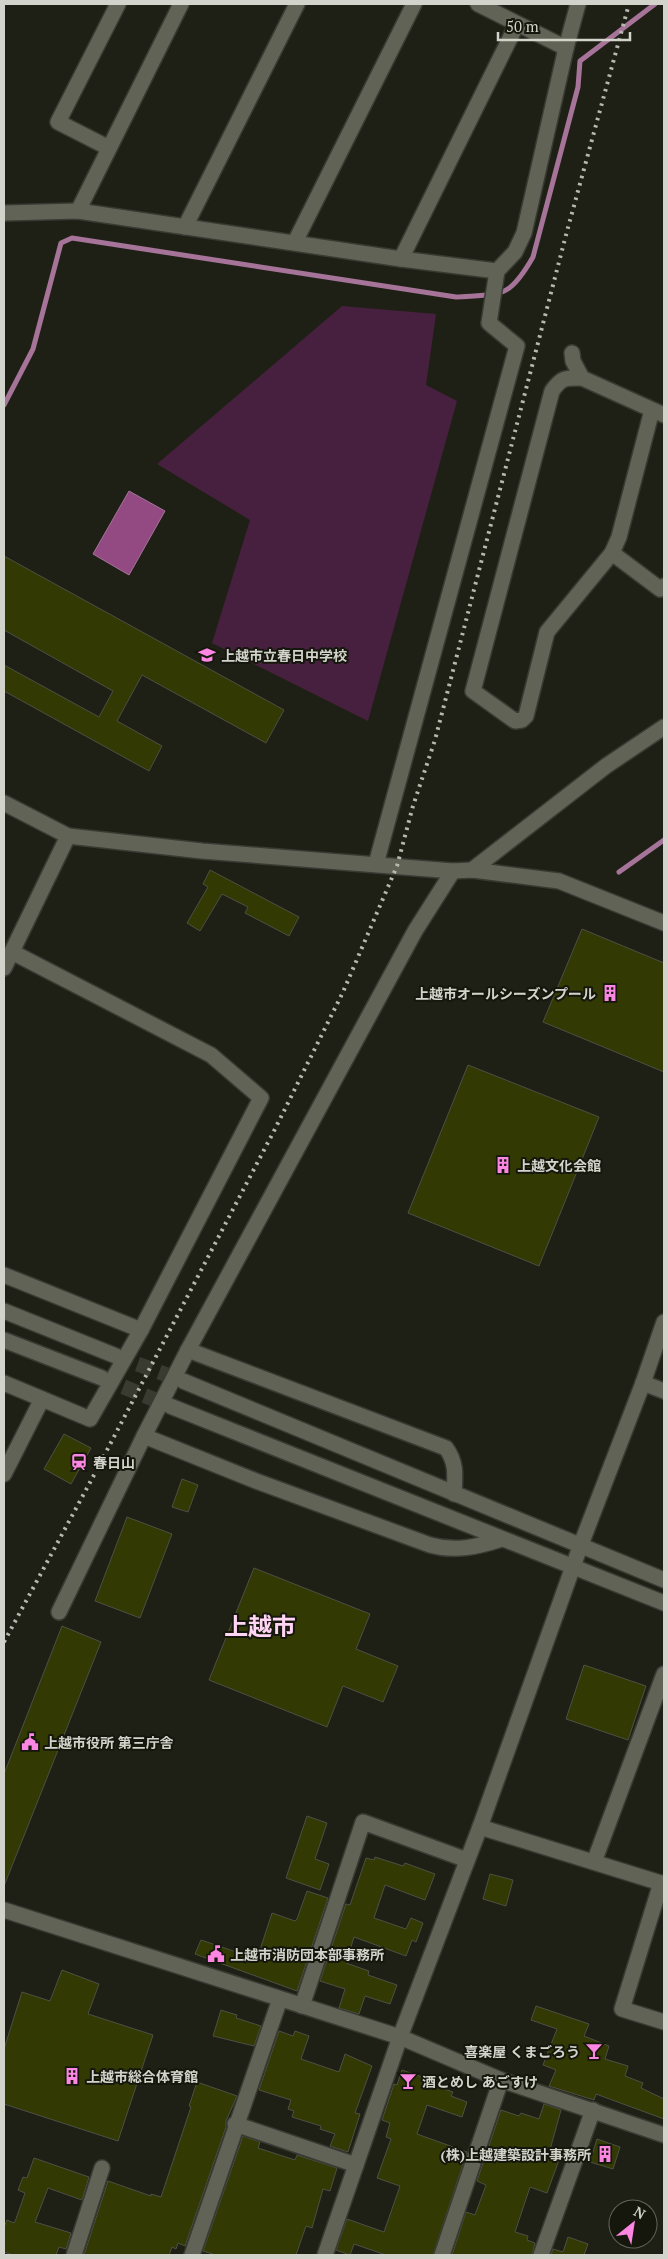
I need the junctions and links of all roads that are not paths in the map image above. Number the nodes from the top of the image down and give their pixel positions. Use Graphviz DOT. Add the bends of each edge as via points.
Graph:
graph roads {
  1 [pos="118,4"];
  2 [pos="181,4"];
  3 [pos="297,4"];
  4 [pos="414,4"];
  5 [pos="478,4"];
  6 [pos="578,4"];
  7 [pos="517,24"];
  8 [pos="566,48"];
  9 [pos="109,148"];
  10 [pos="78,211"];
  11 [pos="4,213"];
  12 [pos="186,227"];
  13 [pos="295,242"];
  14 [pos="402,259"];
  15 [pos="497,271"];
  16 [pos="572,353"];
  17 [pos="582,378"];
  18 [pos="658,412"];
  19 [pos="612,553"];
  20 [pos="664,586"];
  21 [pos="664,727"];
  22 [pos="4,803"];
  23 [pos="68,836"];
  24 [pos="376,864"];
  25 [pos="472,870"];
  26 [pos="453,871"];
  27 [pos="664,923"];
  28 [pos="12,952"];
  29 [pos="4,968"];
  30 [pos="4,1275"];
  31 [pos="4,1311"];
  32 [pos="664,1322"];
  33 [pos="141,1330"];
  34 [pos="4,1340"];
  35 [pos="188,1350"];
  36 [pos="116,1356"];
  37 [pos="102,1378"];
  38 [pos="183,1381"];
  39 [pos="4,1383"];
  40 [pos="643,1383"];
  41 [pos="664,1391"];
  42 [pos="42,1399"];
  43 [pos="170,1406"];
  44 [pos="144,1436"];
  45 [pos="4,1474"];
  46 [pos="454,1494"];
  47 [pos="502,1539"];
  48 [pos="580,1547"];
  49 [pos="573,1568"];
  50 [pos="664,1580"];
  51 [pos="664,1603"];
  52 [pos="59,1612"];
  53 [pos="664,1674"];
  54 [pos="480,1827"];
  55 [pos="468,1860"];
  56 [pos="594,1862"];
  57 [pos="663,1883"];
  58 [pos="4,1910"];
  59 [pos="280,1999"];
  60 [pos="302,2006"];
  61 [pos="664,2022"];
  62 [pos="400,2037"];
  63 [pos="501,2080"];
  64 [pos="593,2110"];
  65 [pos="235,2124"];
  66 [pos="664,2135"];
  67 [pos="356,2165"];
  68 [pos="102,2168"];
  69 [pos="74,2255"];
  70 [pos="192,2255"];
  71 [pos="325,2255"];
  72 [pos="442,2255"];
  73 [pos="541,2255"];
  1 -- 9 [label="street" via="58,122"];
  2 -- 9 [label="street"];
  3 -- 12 [label="street"];
  4 -- 13 [label="street"];
  5 -- 7 [label="street"];
  6 -- 8 [label="street"];
  7 -- 8 [label="street"];
  7 -- 14 [label="street"];
  8 -- 15 [label="street" via="524,233 514,252"];
  9 -- 10 [label="street"];
  10 -- 11 [label="street"];
  10 -- 12 [label="street"];
  12 -- 13 [label="street"];
  13 -- 14 [label="street"];
  14 -- 15 [label="street"];
  15 -- 24 [label="street" via="489,323 517,346"];
  16 -- 17 [label="street"];
  17 -- 18 [label="street"];
  17 -- 19 [label="street" via="560,380 552,391 474,691 515,721 526,716 547,632"];
  18 -- 19 [label="street"];
  19 -- 20 [label="street" via="660,589"];
  21 -- 25 [label="street" via="606,766"];
  22 -- 23 [label="street"];
  23 -- 24 [label="street" via="202,851"];
  23 -- 28 [label="street"];
  24 -- 26 [label="street"];
  25 -- 26 [label="street"];
  25 -- 27 [label="street" via="558,882"];
  26 -- 35 [label="street" via="415,931"];
  28 -- 29 [label="street"];
  28 -- 33 [label="street" via="211,1055 261,1098"];
  30 -- 33 [label="street"];
  31 -- 36 [label="street"];
  32 -- 40 [label="street"];
  33 -- 42 [label="street" via="90,1419"];
  34 -- 37 [label="street"];
  35 -- 44 [label="street"];
  35 -- 46 [label="street" via="446,1448 455,1468"];
  38 -- 46 [label="street"];
  39 -- 42 [label="street"];
  40 -- 41 [label="street"];
  40 -- 48 [label="street"];
  42 -- 45 [label="street"];
  43 -- 47 [label="street"];
  44 -- 47 [label="street" via="447,1550 479,1547"];
  44 -- 52 [label="street"];
  46 -- 48 [label="street"];
  47 -- 49 [label="street"];
  48 -- 49 [label="street"];
  48 -- 50 [label="street"];
  49 -- 51 [label="street"];
  49 -- 54 [label="street"];
  53 -- 56 [label="street"];
  54 -- 55 [label="street"];
  54 -- 56 [label="street"];
  55 -- 60 [label="street" via="363,1822"];
  55 -- 62 [label="street"];
  56 -- 57 [label="street"];
  57 -- 61 [label="street" via="622,2009"];
  58 -- 59 [label="street"];
  59 -- 60 [label="street"];
  59 -- 65 [label="street"];
  60 -- 62 [label="street"];
  62 -- 63 [label="street"];
  62 -- 67 [label="street"];
  63 -- 64 [label="street"];
  63 -- 72 [label="street"];
  64 -- 66 [label="street"];
  64 -- 73 [label="street"];
  65 -- 67 [label="street"];
  65 -- 70 [label="street"];
  67 -- 71 [label="street"];
  68 -- 69 [label="street"];
}
